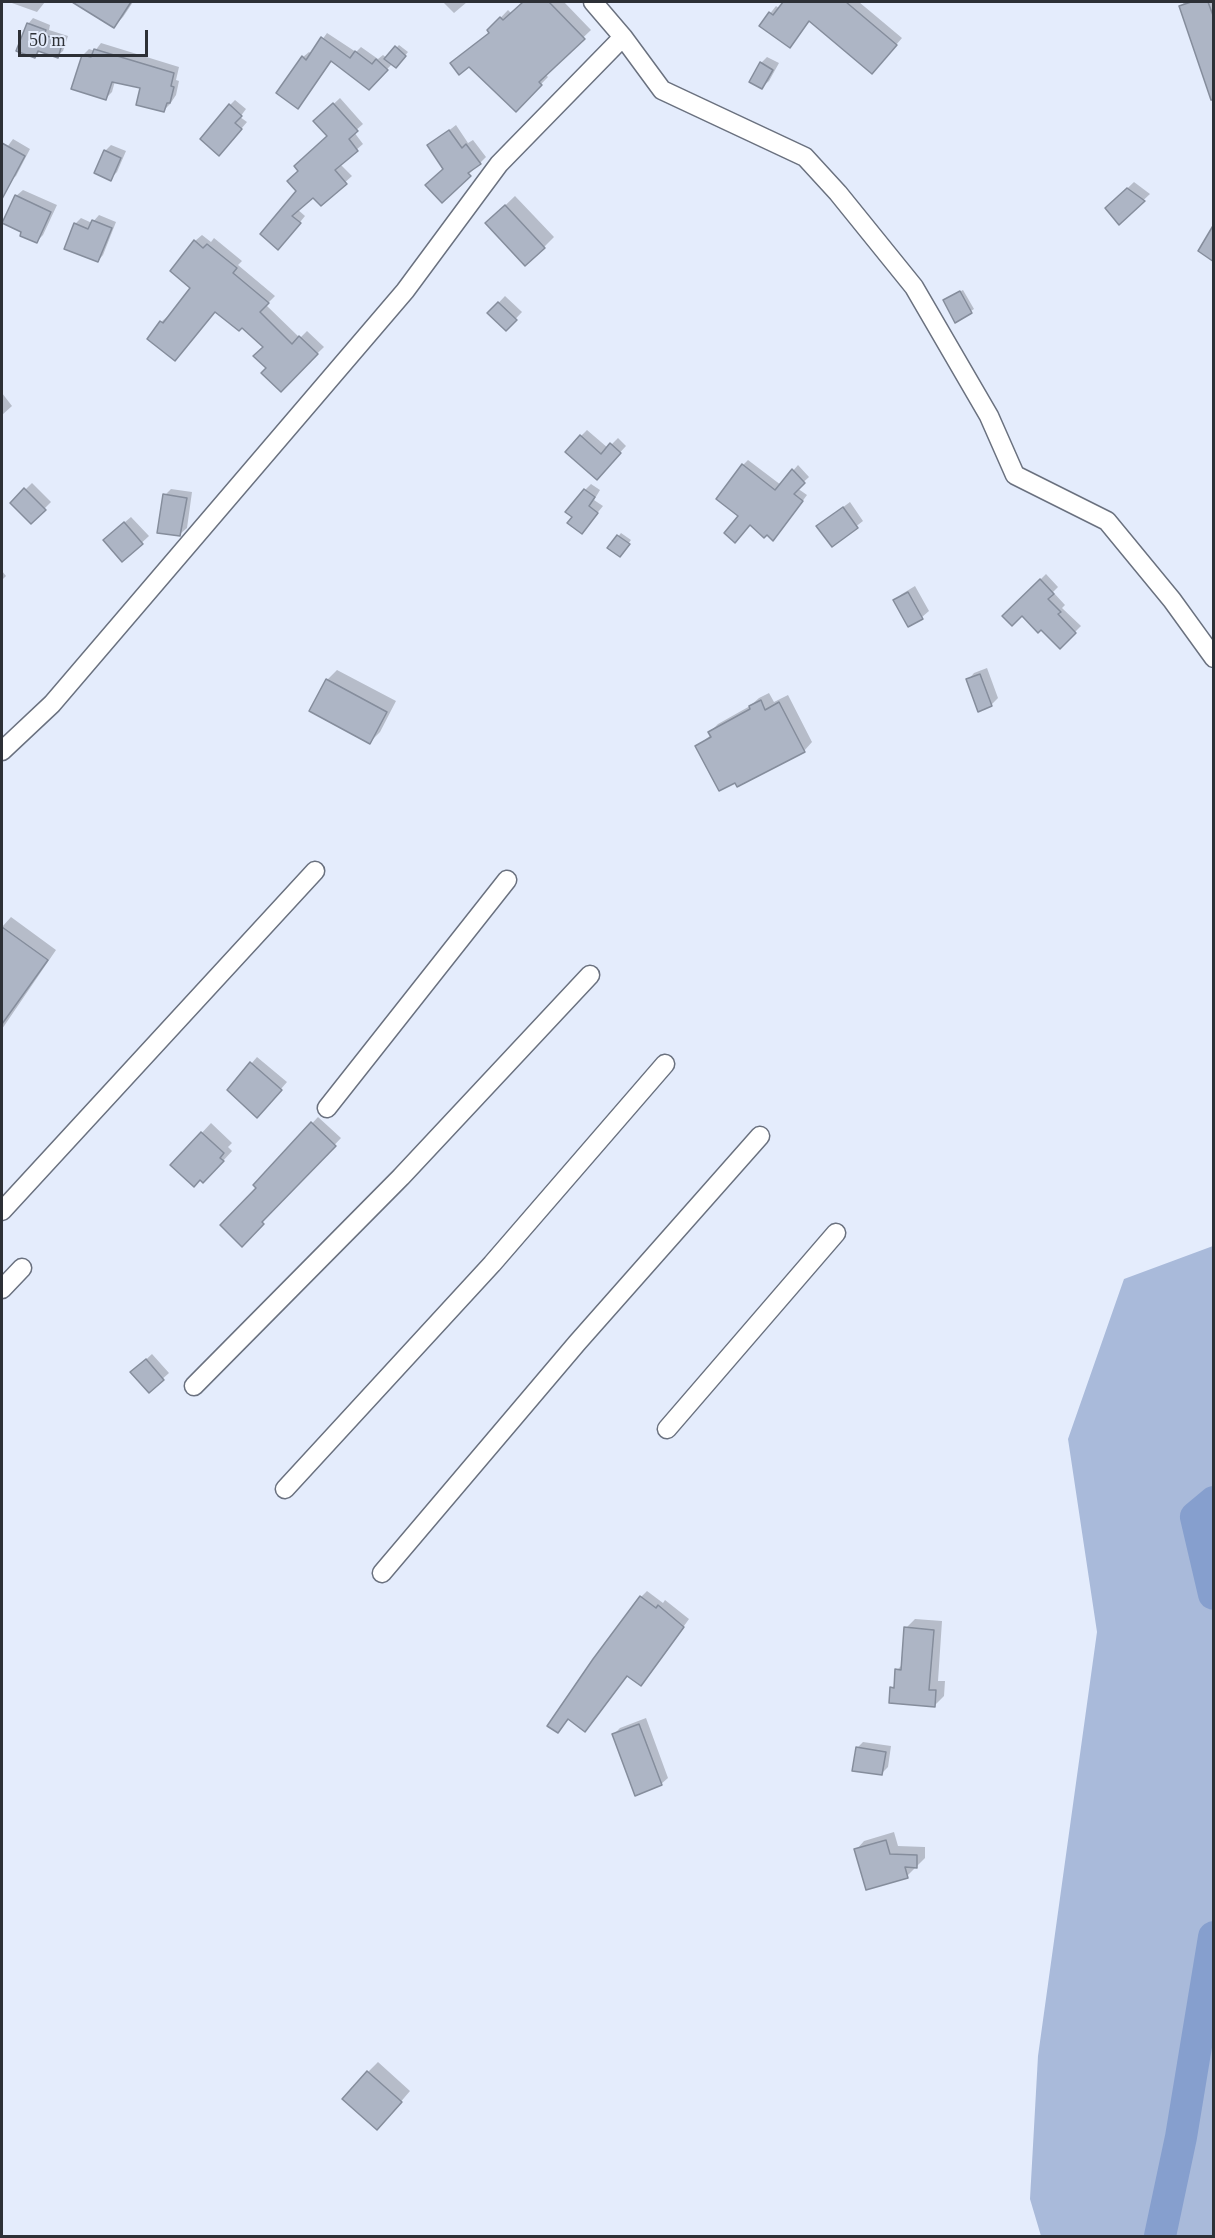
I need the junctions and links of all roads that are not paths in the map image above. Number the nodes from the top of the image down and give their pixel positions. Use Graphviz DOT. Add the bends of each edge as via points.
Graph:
graph roads {
  1 [pos="592,2"];
  2 [pos="623,37"];
  3 [pos="1214,658"];
  4 [pos="2,751"];
  5 [pos="315,871"];
  6 [pos="507,880"];
  7 [pos="590,975"];
  8 [pos="665,1064"];
  9 [pos="327,1108"];
  10 [pos="760,1136"];
  11 [pos="2,1211"];
  12 [pos="836,1233"];
  13 [pos="22,1268"];
  14 [pos="2,1288"];
  15 [pos="194,1386"];
  16 [pos="667,1429"];
  17 [pos="285,1489"];
  18 [pos="382,1573"];
  1 -- 2 [label="street"];
  2 -- 3 [label="street" via="662,90 805,157 914,287 989,416 1015,475 1107,521"];
  2 -- 4 [label="street" via="499,164 405,291 52,704"];
  5 -- 11 [label="street"];
  6 -- 9 [label="street"];
  7 -- 15 [label="street" via="401,1177"];
  8 -- 17 [label="street" via="492,1264"];
  10 -- 18 [label="street"];
  12 -- 16 [label="street"];
  13 -- 14 [label="street"];
}
